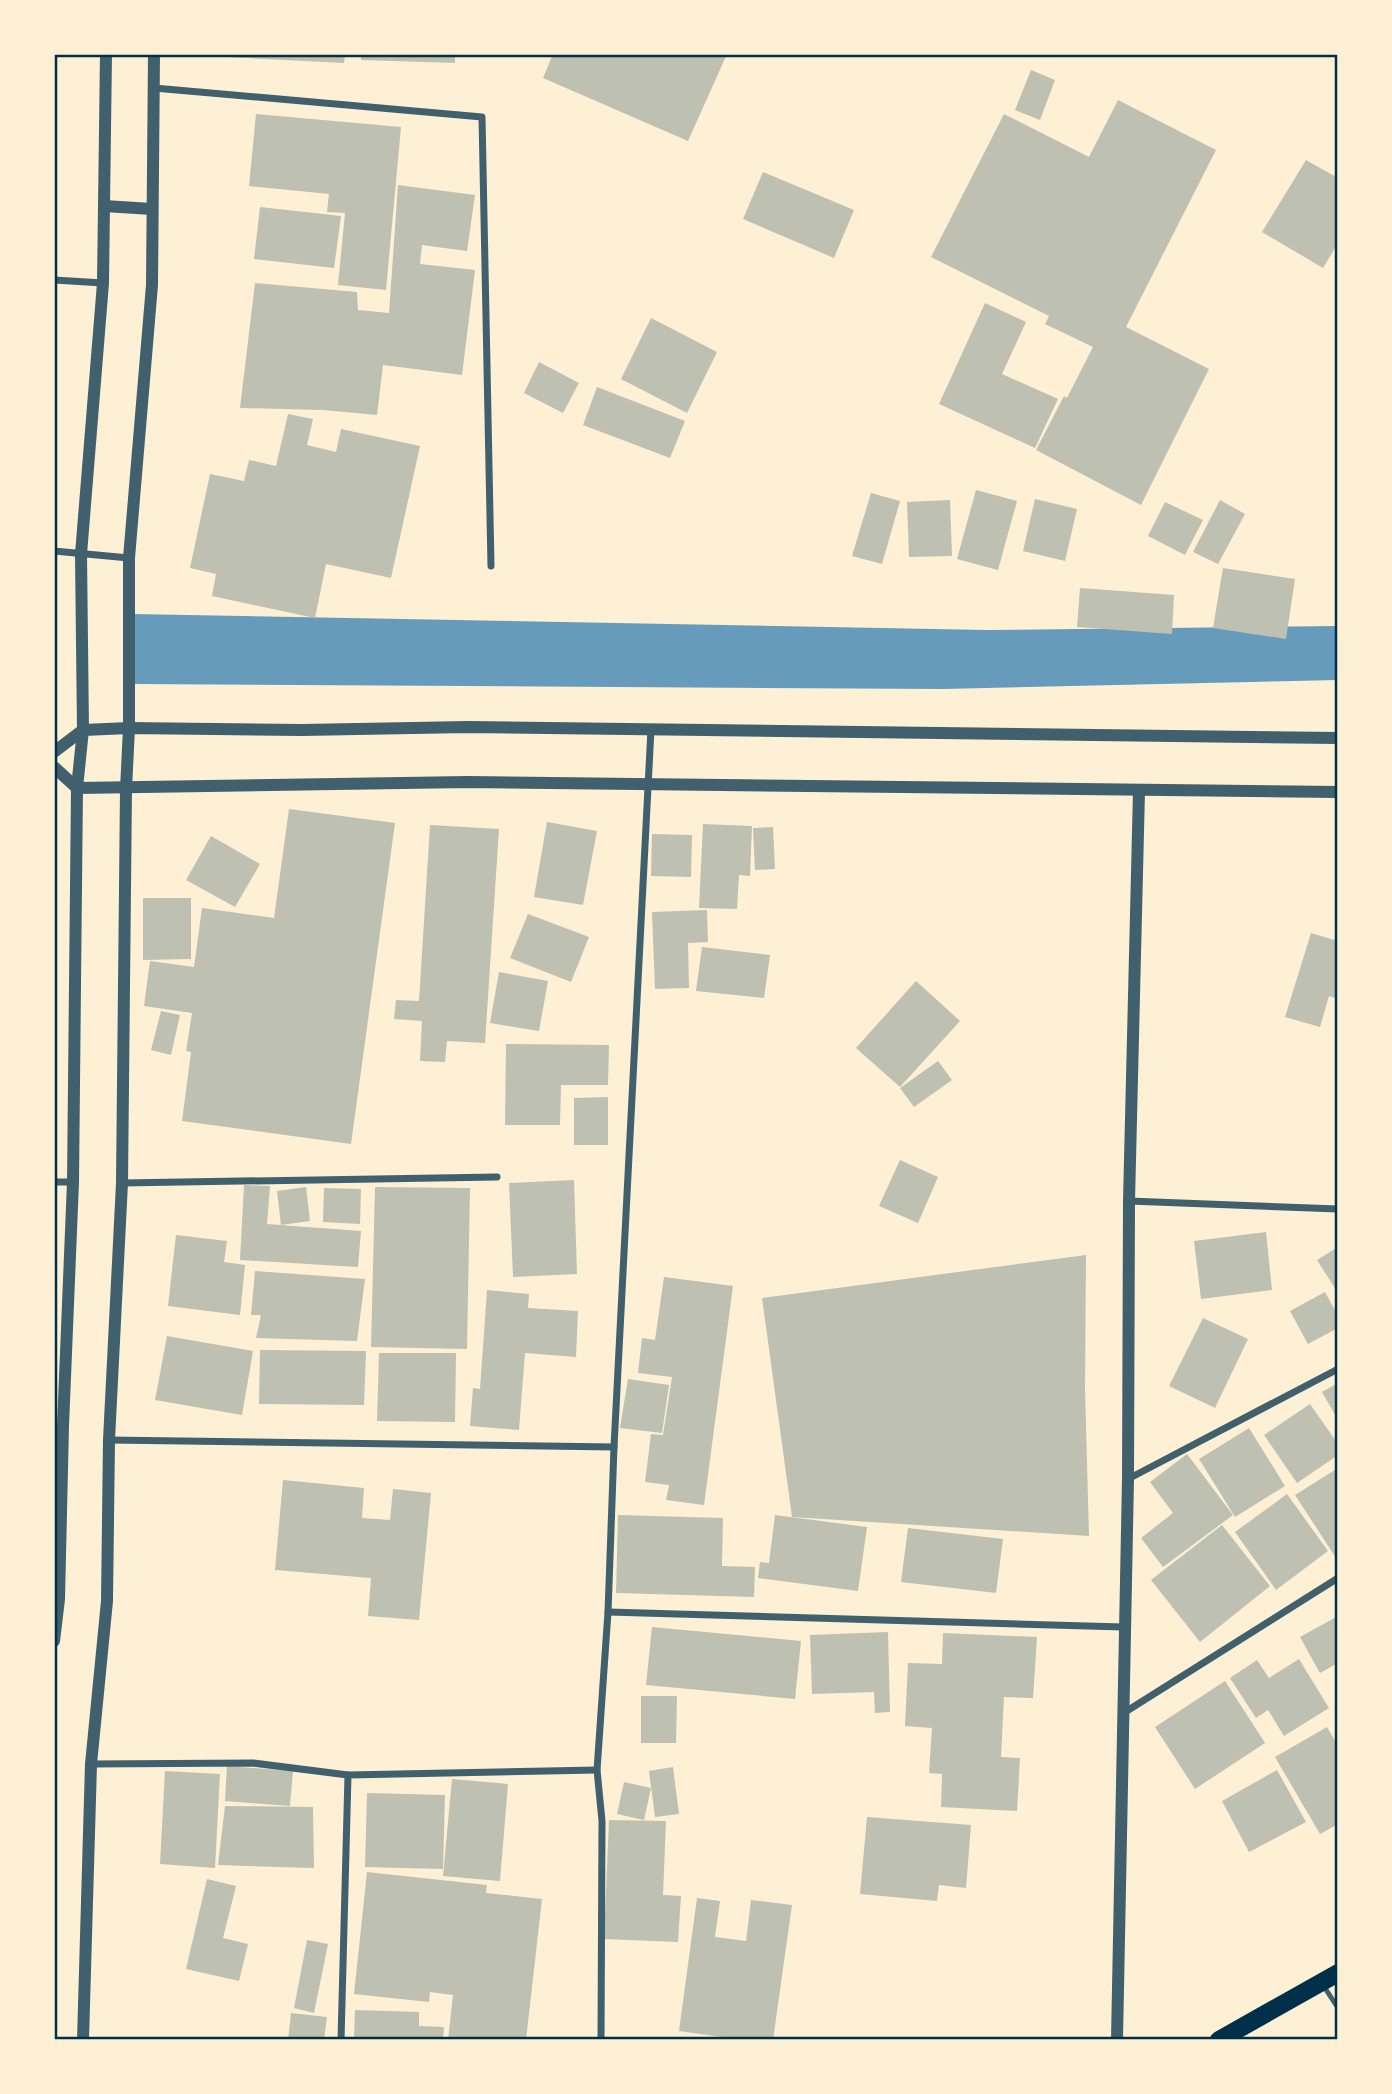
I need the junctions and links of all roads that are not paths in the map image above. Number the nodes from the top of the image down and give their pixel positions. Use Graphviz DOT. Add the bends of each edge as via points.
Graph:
graph roads {
  1 [pos="106,54"];
  2 [pos="155,54"];
  3 [pos="154,88"];
  4 [pos="104,206"];
  5 [pos="152,209"];
  6 [pos="54,281"];
  7 [pos="103,283"];
  8 [pos="54,551"];
  9 [pos="81,554"];
  10 [pos="129,558"];
  11 [pos="491,566"];
  12 [pos="130,728"];
  13 [pos="651,729"];
  14 [pos="83,730"];
  15 [pos="1338,738"];
  16 [pos="54,752"];
  17 [pos="54,767"];
  18 [pos="649,783"];
  19 [pos="77,788"];
  20 [pos="125,789"];
  21 [pos="1139,791"];
  22 [pos="1338,792"];
  23 [pos="497,1177"];
  24 [pos="54,1182"];
  25 [pos="73,1182"];
  26 [pos="122,1183"];
  27 [pos="1129,1201"];
  28 [pos="1338,1209"];
  29 [pos="1338,1369"];
  30 [pos="59,1426"];
  31 [pos="110,1440"];
  32 [pos="614,1447"];
  33 [pos="1128,1479"];
  34 [pos="1338,1578"];
  35 [pos="56,1598"];
  36 [pos="608,1612"];
  37 [pos="1123,1627"];
  38 [pos="54,1642"];
  39 [pos="1122,1715"];
  40 [pos="91,1765"];
  41 [pos="597,1770"];
  42 [pos="348,1775"];
  43 [pos="1338,1973"];
  44 [pos="1321,1982"];
  45 [pos="1338,2008"];
  46 [pos="83,2040"];
  47 [pos="341,2040"];
  48 [pos="601,2040"];
  49 [pos="1117,2040"];
  50 [pos="1219,2040"];
  1 -- 4 [label="street"];
  2 -- 3 [label="street"];
  3 -- 5 [label="street"];
  3 -- 11 [label="street" via="482,117"];
  4 -- 5 [label="street"];
  4 -- 7 [label="street"];
  5 -- 10 [label="street" via="152,285"];
  6 -- 7 [label="street"];
  7 -- 9 [label="street"];
  8 -- 9 [label="street"];
  9 -- 10 [label="street"];
  9 -- 14 [label="street"];
  10 -- 12 [label="street"];
  12 -- 13 [label="street"];
  12 -- 14 [label="street"];
  12 -- 20 [label="street"];
  13 -- 15 [label="street"];
  13 -- 18 [label="street"];
  14 -- 16 [label="street"];
  14 -- 19 [label="street"];
  17 -- 19 [label="street"];
  18 -- 20 [label="street"];
  18 -- 21 [label="street"];
  18 -- 32 [label="street"];
  19 -- 20 [label="street"];
  19 -- 25 [label="street"];
  20 -- 26 [label="street"];
  21 -- 22 [label="street"];
  21 -- 27 [label="street"];
  23 -- 26 [label="street"];
  24 -- 25 [label="street"];
  25 -- 30 [label="street"];
  26 -- 31 [label="street"];
  27 -- 28 [label="street"];
  27 -- 33 [label="street"];
  29 -- 33 [label="street"];
  30 -- 35 [label="street"];
  31 -- 32 [label="street"];
  31 -- 40 [label="street" via="107,1601"];
  32 -- 36 [label="street"];
  33 -- 37 [label="street"];
  34 -- 39 [label="street"];
  35 -- 38 [label="street"];
  36 -- 37 [label="street"];
  36 -- 41 [label="street"];
  37 -- 39 [label="street"];
  39 -- 49 [label="street"];
  40 -- 42 [label="street" via="253,1763"];
  40 -- 46 [label="street"];
  41 -- 42 [label="street"];
  41 -- 48 [label="street" via="602,1821"];
  42 -- 47 [label="street"];
  43 -- 44 [label="main road"];
  44 -- 45 [label="lane"];
  44 -- 50 [label="main road"];
}
